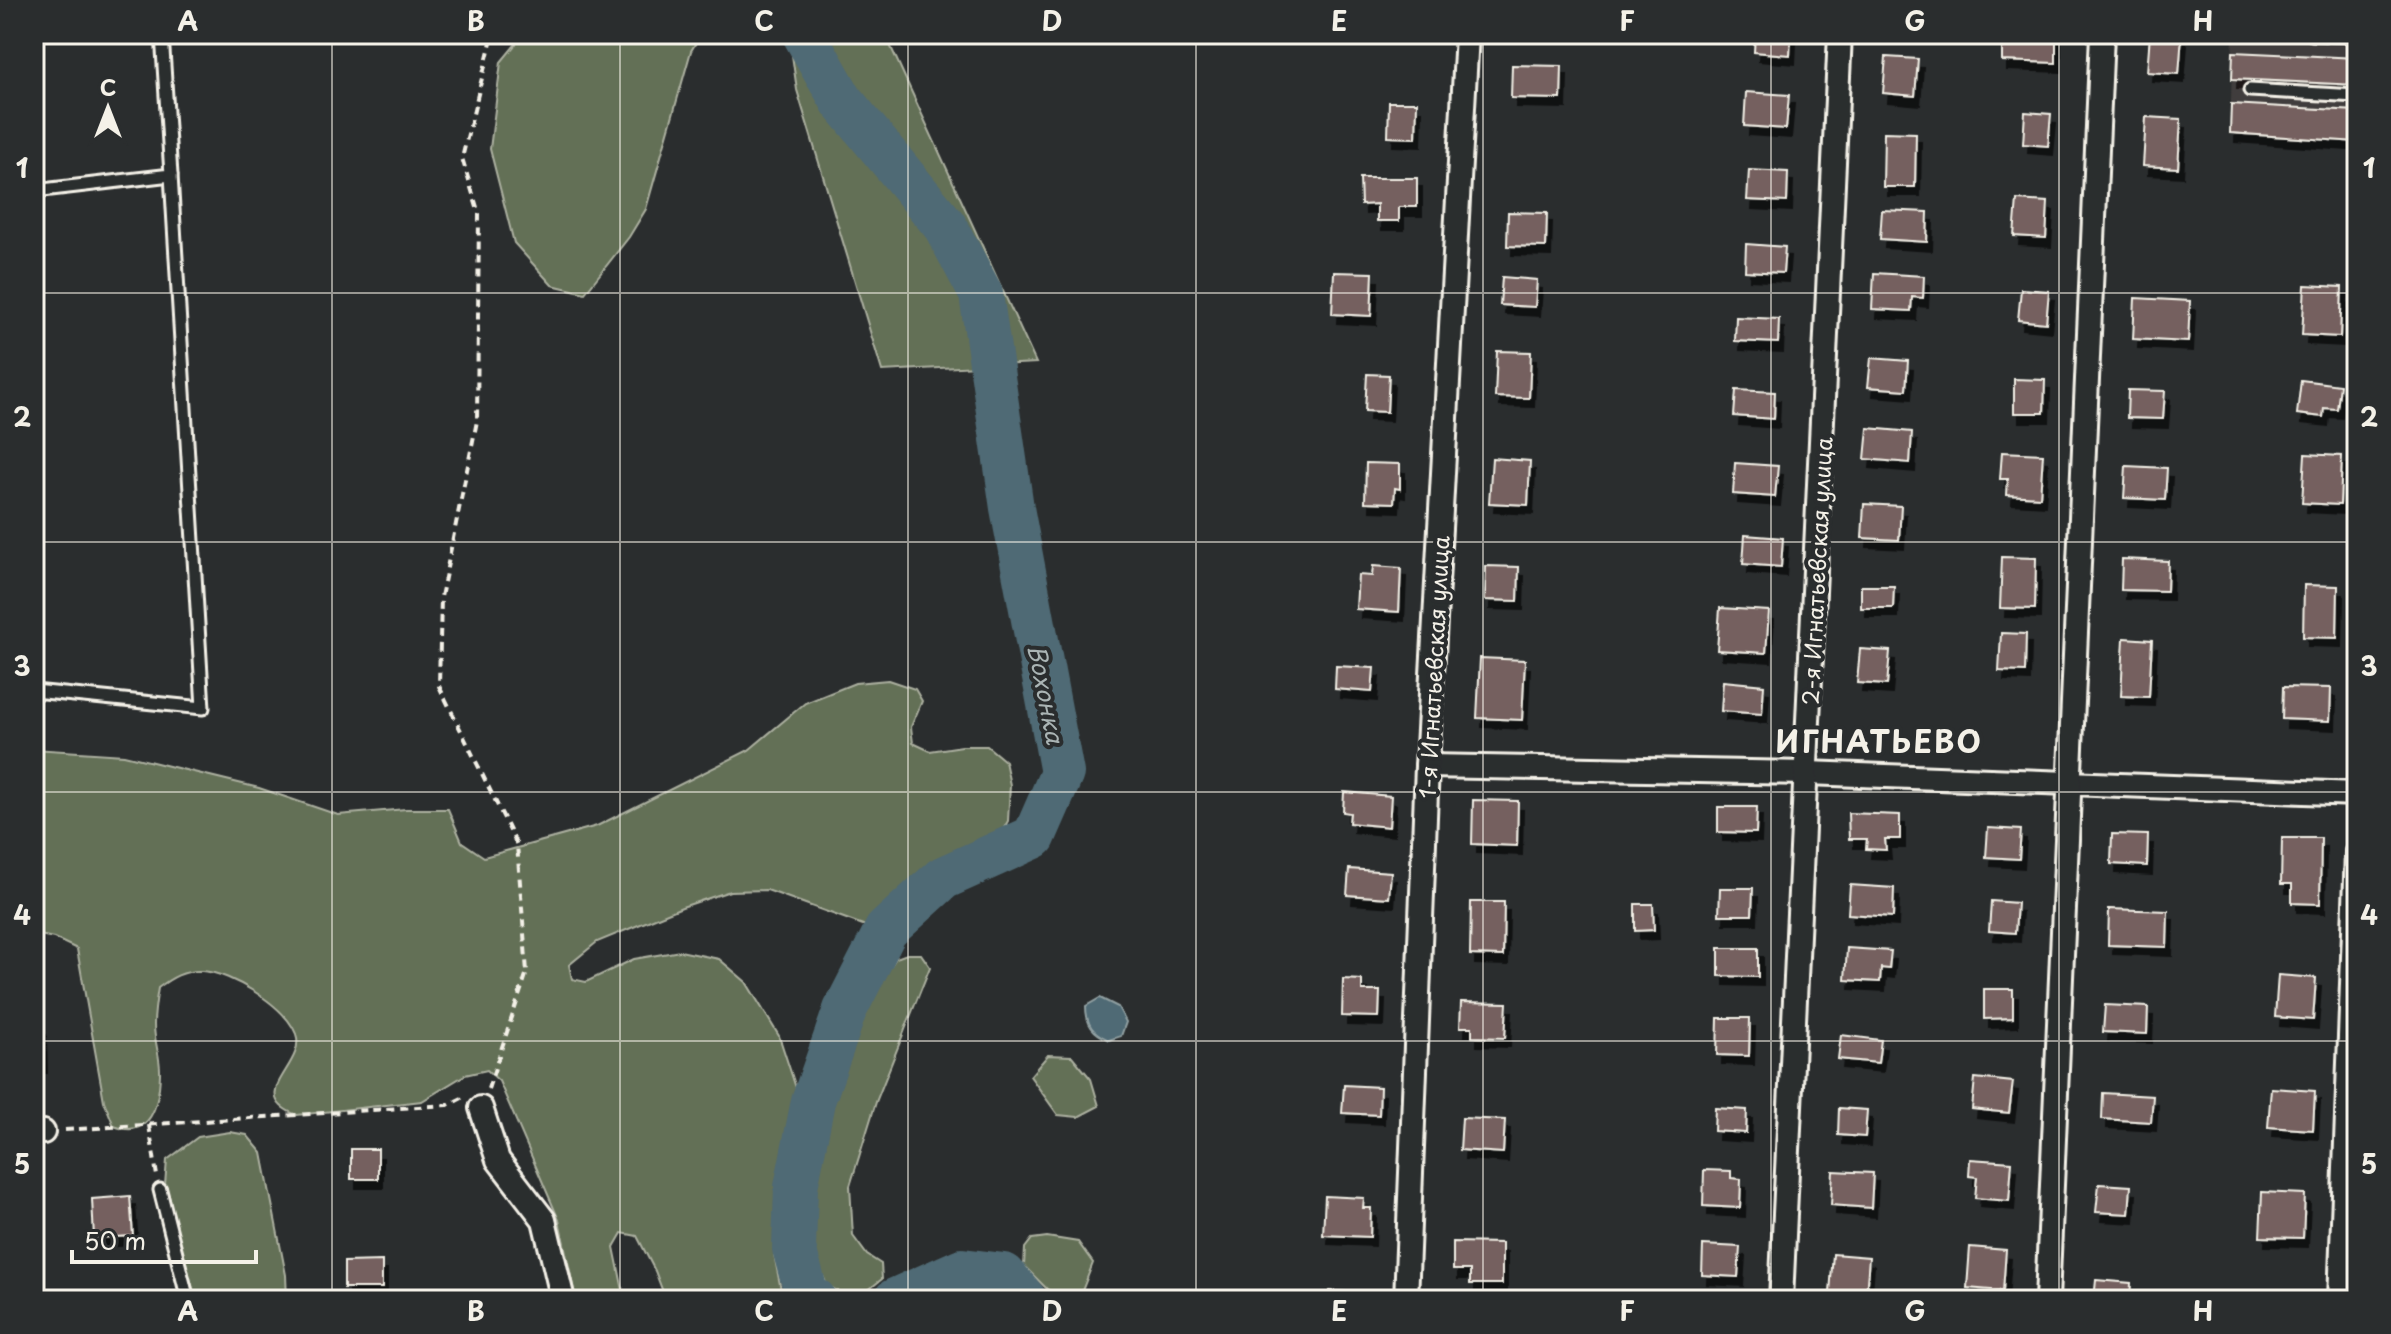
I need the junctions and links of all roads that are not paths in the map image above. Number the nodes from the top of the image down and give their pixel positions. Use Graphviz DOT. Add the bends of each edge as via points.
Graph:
graph roads {
  1 [pos="162,34"];
  2 [pos="1467,34"];
  3 [pos="1840,34"];
  4 [pos="2102,34"];
  5 [pos="2312,34"];
  6 [pos="2357,36"];
  7 [pos="2250,90"];
  8 [pos="2357,96"];
  9 [pos="171,175"];
  10 [pos="34,191"];
  11 [pos="34,691"];
  12 [pos="1427,766"];
  13 [pos="1807,773"];
  14 [pos="2071,784"];
  15 [pos="2357,794"];
  16 [pos="2357,852"];
  17 [pos="481,1108"];
  18 [pos="160,1190"];
  19 [pos="188,1300"];
  20 [pos="563,1300"];
  21 [pos="1406,1300"];
  22 [pos="1781,1300"];
  23 [pos="2047,1300"];
  24 [pos="2340,1300"];
  1 -- 9 [label="lane"];
  2 -- 12 [label="street, 1-я Игнатьевская улица"];
  3 -- 13 [label="street, 2-я Игнатьевская улица"];
  4 -- 14 [label="street"];
  5 -- 6 [label="lane"];
  7 -- 8 [label="lane"];
  9 -- 10 [label="lane"];
  9 -- 11 [label="lane" via="203,708"];
  12 -- 13 [label="street"];
  12 -- 21 [label="street, 1-я Игнатьевская улица"];
  13 -- 14 [label="street"];
  13 -- 22 [label="street, 2-я Игнатьевская улица"];
  14 -- 15 [label="street"];
  14 -- 23 [label="street"];
  16 -- 24 [label="street"];
  17 -- 20 [label="street" via="498,1160 544,1220"];
  18 -- 19 [label="lane"];
}
